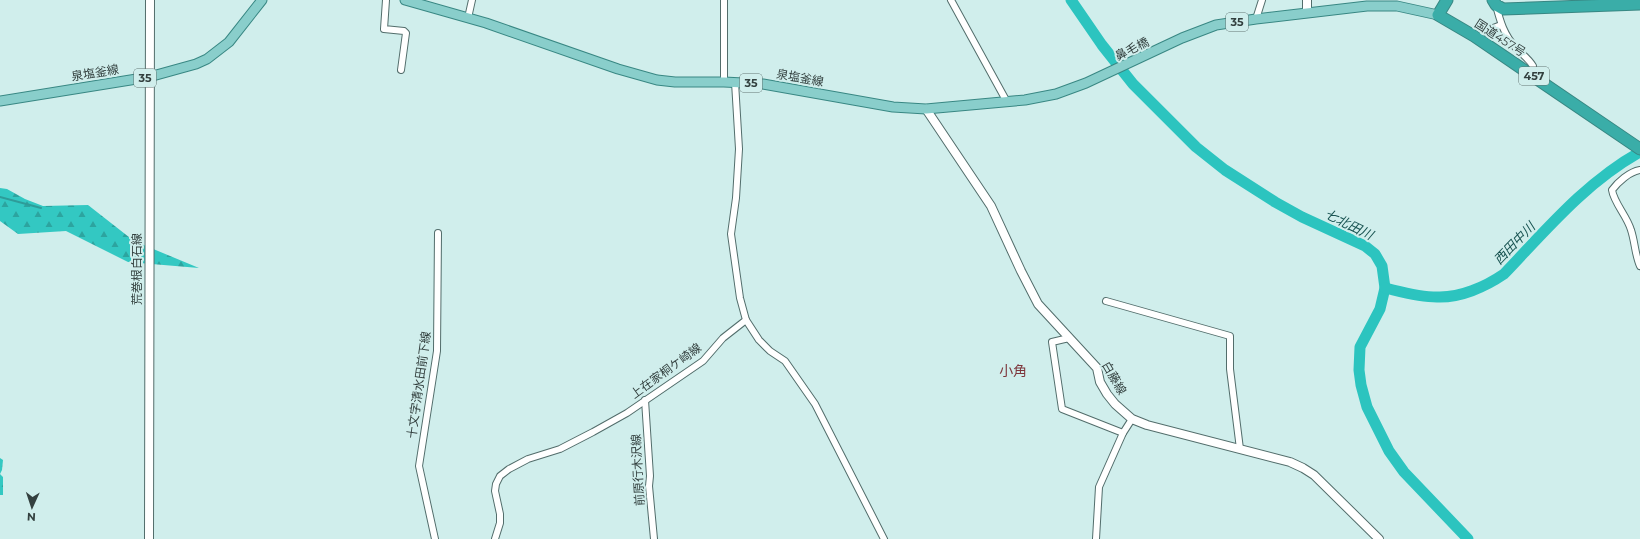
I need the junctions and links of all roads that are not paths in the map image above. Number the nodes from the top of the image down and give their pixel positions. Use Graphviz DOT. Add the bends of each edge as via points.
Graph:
graph roads {
  1 [pos="150,0"];
  2 [pos="262,0"];
  3 [pos="386,0"];
  4 [pos="405,0"];
  5 [pos="472,0"];
  6 [pos="724,0"];
  7 [pos="951,0"];
  8 [pos="1262,0"];
  9 [pos="1307,0"];
  10 [pos="1446,0"];
  11 [pos="1494,3"];
  12 [pos="1640,4"];
  13 [pos="1307,13"];
  14 [pos="1438,15"];
  15 [pos="468,18"];
  16 [pos="1256,19"];
  17 [pos="1500,25"];
  18 [pos="1482,32"];
  19 [pos="401,70"];
  20 [pos="1531,74"];
  21 [pos="1103,76"];
  22 [pos="149,77"];
  23 [pos="724,82"];
  24 [pos="735,82"];
  25 [pos="0,101"];
  26 [pos="1007,102"];
  27 [pos="926,109"];
  28 [pos="1640,149"];
  29 [pos="1640,170"];
  30 [pos="438,233"];
  31 [pos="1640,266"];
  32 [pos="1106,301"];
  33 [pos="746,320"];
  34 [pos="1069,338"];
  35 [pos="645,400"];
  36 [pos="1132,418"];
  37 [pos="1123,433"];
  38 [pos="1240,449"];
  39 [pos="149,539"];
  40 [pos="435,539"];
  41 [pos="495,539"];
  42 [pos="654,539"];
  43 [pos="884,539"];
  44 [pos="1096,539"];
  45 [pos="1379,539"];
  1 -- 22 [label="street, 荒巻根白石線"];
  2 -- 22 [label="main road, 泉塩釜線 / 35" via="228,42 207,59 182,69"];
  3 -- 19 [label="street" via="384,29 406,33"];
  4 -- 15 [label="main road, 泉塩釜線 / 35"];
  5 -- 15 [label="street"];
  6 -- 23 [label="street"];
  7 -- 26 [label="street"];
  8 -- 16 [label="street"];
  9 -- 13 [label="street"];
  10 -- 14 [label="highway"];
  11 -- 12 [label="highway, 国道457号" via="1503,9"];
  11 -- 17 [label="street"];
  13 -- 14 [label="main road, 35" via="1382,5"];
  13 -- 16 [label="main road, 35"];
  14 -- 20 [label="highway, 国道457号 / 457"];
  15 -- 23 [label="main road, 泉塩釜線 / 35" via="656,80"];
  16 -- 21 [label="main road, 鼻毛橋 / 35" via="1200,30"];
  17 -- 18 [label="street"];
  17 -- 20 [label="street" via="1515,47 1531,62"];
  20 -- 28 [label="highway, 国道457号 / 457"];
  21 -- 26 [label="main road, 泉塩釜線 / 35" via="1056,94"];
  22 -- 25 [label="main road, 泉塩釜線 / 35"];
  22 -- 39 [label="street, 荒巻根白石線"];
  23 -- 24 [label="main road, 泉塩釜線 / 35"];
  24 -- 27 [label="main road, 泉塩釜線 / 35" via="763,84 893,107"];
  24 -- 33 [label="street" via="739,149 731,234 740,298"];
  26 -- 27 [label="main road, 泉塩釜線 / 35"];
  27 -- 34 [label="street, 白藤線" via="991,206 1038,304"];
  29 -- 31 [label="street" via="1630,174 1612,190 1631,228"];
  30 -- 40 [label="street, 十文字清水田前下線" via="437,351 419,466"];
  32 -- 38 [label="street" via="1230,336 1230,369"];
  33 -- 35 [label="street, 上在家桐ケ崎線" via="723,338 703,360"];
  33 -- 43 [label="street" via="759,340 785,361 815,404"];
  34 -- 36 [label="street, 白藤線" via="1096,368 1107,394"];
  34 -- 37 [label="street" via="1052,342 1062,409"];
  35 -- 41 [label="street, 上在家桐ケ崎線" via="593,432 560,448 528,459 500,476 495,491 500,514"];
  35 -- 42 [label="street, 前原行木沢線"];
  36 -- 37 [label="street"];
  36 -- 38 [label="street, 白藤線" via="1147,425"];
  37 -- 44 [label="street" via="1099,487"];
  38 -- 45 [label="street, 白藤線" via="1303,468 1319,479"];
}
